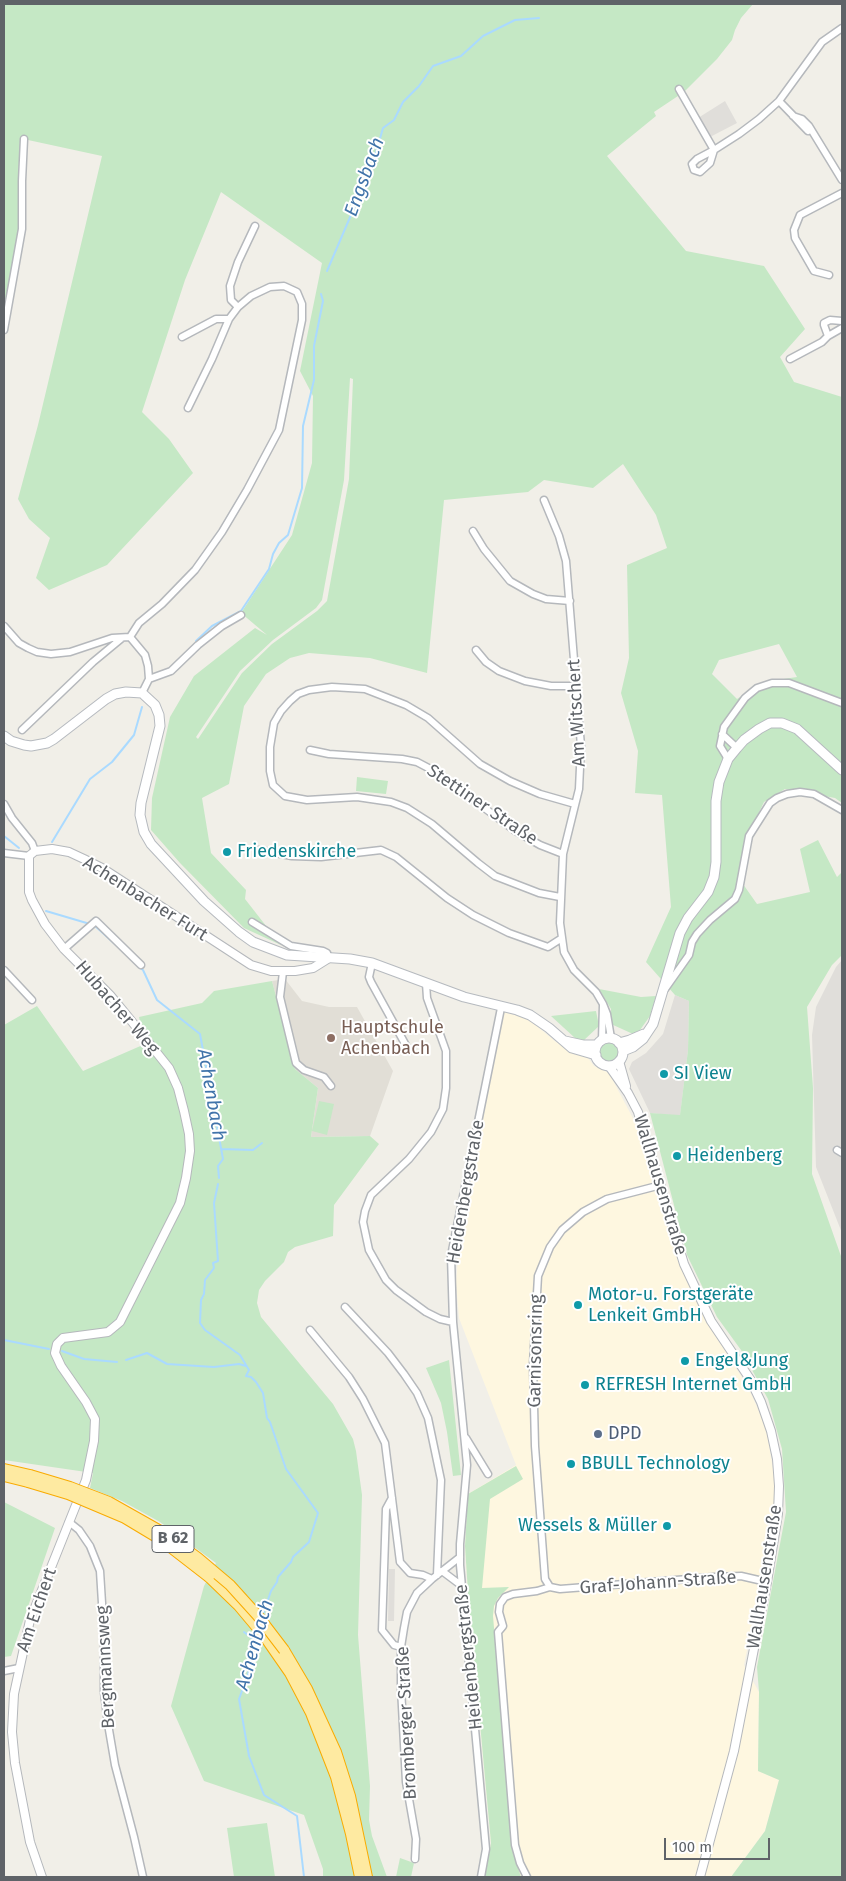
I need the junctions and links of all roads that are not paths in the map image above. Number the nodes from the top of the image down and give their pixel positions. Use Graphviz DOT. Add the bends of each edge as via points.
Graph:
graph roads {
  1 [pos="842,28"];
  2 [pos="678,89"];
  3 [pos="779,101"];
  4 [pos="24,139"];
  5 [pos="842,180"];
  6 [pos="842,193"];
  7 [pos="255,226"];
  8 [pos="829,274"];
  9 [pos="238,307"];
  10 [pos="229,319"];
  11 [pos="842,321"];
  12 [pos="842,328"];
  13 [pos="4,330"];
  14 [pos="828,336"];
  15 [pos="182,337"];
  16 [pos="790,359"];
  17 [pos="188,408"];
  18 [pos="544,500"];
  19 [pos="473,531"];
  20 [pos="570,601"];
  21 [pos="241,615"];
  22 [pos="4,626"];
  23 [pos="127,637"];
  24 [pos="476,650"];
  25 [pos="149,679"];
  26 [pos="576,686"];
  27 [pos="142,694"];
  28 [pos="842,703"];
  29 [pos="22,730"];
  30 [pos="722,734"];
  31 [pos="4,736"];
  32 [pos="737,748"];
  33 [pos="310,750"];
  34 [pos="728,759"];
  35 [pos="842,770"];
  36 [pos="4,804"];
  37 [pos="575,804"];
  38 [pos="842,810"];
  39 [pos="259,850"];
  40 [pos="4,853"];
  41 [pos="32,854"];
  42 [pos="563,854"];
  43 [pos="560,897"];
  44 [pos="252,922"];
  45 [pos="562,938"];
  46 [pos="64,949"];
  47 [pos="329,958"];
  48 [pos="372,963"];
  49 [pos="141,964"];
  50 [pos="4,970"];
  51 [pos="283,972"];
  52 [pos="426,983"];
  53 [pos="660,996"];
  54 [pos="32,1000"];
  55 [pos="501,1008"];
  56 [pos="564,1041"];
  57 [pos="611,1043"];
  58 [pos="409,1051"];
  59 [pos="596,1055"];
  60 [pos="620,1061"];
  61 [pos="609,1066"];
  62 [pos="330,1086"];
  63 [pos="628,1093"];
  64 [pos="661,1185"];
  65 [pos="345,1307"];
  66 [pos="453,1322"];
  67 [pos="310,1330"];
  68 [pos="465,1437"];
  69 [pos="4,1469"];
  70 [pos="488,1474"];
  71 [pos="4,1476"];
  72 [pos="29,1478"];
  73 [pos="393,1497"];
  74 [pos="70,1522"];
  75 [pos="460,1557"];
  76 [pos="437,1575"];
  77 [pos="767,1582"];
  78 [pos="462,1586"];
  79 [pos="550,1587"];
  80 [pos="401,1647"];
  81 [pos="18,1668"];
  82 [pos="4,1671"];
  83 [pos="415,1859"];
  84 [pos="42,1877"];
  85 [pos="143,1877"];
  86 [pos="360,1877"];
  87 [pos="367,1877"];
  88 [pos="481,1877"];
  89 [pos="527,1877"];
  90 [pos="700,1877"];
  1 -- 3 [label="street" via="822,42"];
  2 -- 3 [label="street" via="714,150"];
  3 -- 5 [label="street" via="793,116 809,126"];
  4 -- 13 [label="street" via="22,229"];
  6 -- 8 [label="street" via="800,215 794,230 795,238 814,271"];
  7 -- 9 [label="street" via="230,286 231,300"];
  9 -- 10 [label="street"];
  9 -- 23 [label="street" via="270,286 284,286 297,292 302,304 302,320 278,430 247,490 195,570"];
  10 -- 15 [label="street" via="216,319"];
  10 -- 17 [label="street"];
  11 -- 14 [label="street" via="824,323"];
  12 -- 14 [label="street"];
  14 -- 16 [label="street"];
  18 -- 20 [label="street, Am Witschert" via="566,561"];
  19 -- 20 [label="street" via="510,581 546,599"];
  20 -- 26 [label="street, Am Witschert"];
  21 -- 25 [label="street" via="198,644 170,671"];
  22 -- 23 [label="street" via="28,648 51,654"];
  23 -- 25 [label="street" via="144,655"];
  23 -- 29 [label="street" via="93,662"];
  24 -- 26 [label="street" via="486,662 525,681"];
  25 -- 27 [label="street"];
  26 -- 37 [label="street, Am Witschert" via="581,746"];
  27 -- 31 [label="main road" via="134,691 115,694 47,743 24,745"];
  27 -- 47 [label="main road" via="155,705 160,721 140,808 142,826 151,844 204,901 253,942 287,955"];
  28 -- 30 [label="street" via="789,683 765,685 745,698"];
  30 -- 32 [label="street"];
  30 -- 34 [label="street" via="720,746"];
  32 -- 34 [label="main road"];
  32 -- 35 [label="main road" via="759,729 770,723 782,723 797,729"];
  33 -- 42 [label="street, Stettiner Straße" via="417,762 436,772 514,830"];
  34 -- 53 [label="main road" via="716,801 714,877 708,892 680,933"];
  36 -- 41 [label="street" via="32,843"];
  37 -- 42 [label="street, Am Witschert"];
  37 -- 43 [label="street" via="510,781 480,764 428,718 406,705 365,689 332,687 298,694 274,723 270,771 278,791 291,798 307,800 382,799 407,808 432,824 495,876 539,893"];
  38 -- 53 [label="street" via="814,794 800,792 770,803 749,836 735,899 697,934 689,955"];
  39 -- 45 [label="street" via="322,857 381,850 396,857 473,916 548,947"];
  40 -- 41 [label="street, Achenbacher Furt"];
  41 -- 46 [label="street, Hubacher Weg" via="28,884 32,900"];
  41 -- 51 [label="street, Achenbacher Furt" via="52,849 84,858 241,960 262,969"];
  42 -- 43 [label="street, Am Witschert"];
  43 -- 45 [label="street, Am Witschert"];
  44 -- 47 [label="street" via="291,946 323,951"];
  45 -- 57 [label="street, Am Witschert" via="564,952 574,970 603,1004"];
  46 -- 49 [label="street, Hubacher Weg" via="96,921"];
  46 -- 74 [label="street, Hubacher Weg" via="116,1002 169,1068 178,1088 190,1150 180,1203 116,1327 108,1332 63,1338 55,1353 95,1419 86,1480"];
  47 -- 48 [label="main road"];
  47 -- 51 [label="street, Achenbacher Furt" via="313,968"];
  48 -- 52 [label="main road"];
  48 -- 58 [label="street" via="370,982"];
  50 -- 54 [label="street"];
  51 -- 62 [label="street" via="280,997 296,1063 304,1070 324,1077"];
  52 -- 55 [label="main road"];
  52 -- 66 [label="street" via="427,998 446,1051 443,1109 431,1132 409,1159 371,1196 363,1222 369,1250 386,1280 426,1312"];
  53 -- 57 [label="main road" via="653,1024 643,1039 633,1047"];
  55 -- 56 [label="main road" via="530,1015"];
  55 -- 66 [label="street, Heidenbergstraße" via="451,1256"];
  56 -- 57 [label="main road" via="584,1045"];
  56 -- 59 [label="main road" via="572,1048"];
  57 -- 59 [label="main road"];
  57 -- 60 [label="main road"];
  59 -- 61 [label="main road" via="600,1062"];
  60 -- 61 [label="main road"];
  60 -- 63 [label="street, Wallhausenstraße"];
  61 -- 63 [label="street, Wallhausenstraße"];
  63 -- 64 [label="street, Wallhausenstraße" via="643,1124"];
  64 -- 77 [label="street, Wallhausenstraße" via="695,1290 711,1321 750,1379 770,1431 779,1486"];
  64 -- 79 [label="street, Garnisonsring" via="607,1199 583,1212 562,1230 550,1247 538,1276 533,1364 535,1446 545,1579"];
  65 -- 76 [label="street" via="404,1374 428,1418 441,1480"];
  66 -- 68 [label="street, Heidenbergstraße"];
  67 -- 73 [label="street" via="349,1377 385,1443"];
  68 -- 70 [label="street, Heidenbergstraße"];
  68 -- 75 [label="street, Heidenbergstraße"];
  69 -- 72 [label="highway, B 62"];
  71 -- 72 [label="highway, B 62"];
  72 -- 86 [label="highway, B 62, bridge" via="124,1518 160,1539 209,1577 252,1621 290,1673 320,1734 342,1798"];
  72 -- 87 [label="highway, B 62, bridge" via="70,1487 109,1502 164,1533 214,1571 258,1616 296,1669 327,1731 350,1796"];
  73 -- 76 [label="street" via="400,1562 410,1573"];
  73 -- 80 [label="street" via="386,1509 382,1630 394,1645"];
  74 -- 81 [label="street, Am Eichert" via="30,1620"];
  74 -- 85 [label="street, Bergmannsweg" via="80,1530 90,1546 100,1571 108,1724"];
  75 -- 76 [label="street, Bromberger Straße"];
  75 -- 78 [label="street, Heidenbergstraße"];
  76 -- 78 [label="street"];
  76 -- 80 [label="street, Bromberger Straße" via="417,1593 407,1612"];
  77 -- 79 [label="street, Graf-Johann-Straße" via="741,1576 560,1589"];
  77 -- 90 [label="street, Wallhausenstraße" via="734,1751"];
  78 -- 88 [label="street, Heidenbergstraße" via="486,1849"];
  79 -- 89 [label="street, Graf-Johann-Straße" via="505,1597 499,1612 503,1626 498,1632 515,1845"];
  80 -- 83 [label="street, Bromberger Straße" via="406,1782 416,1839"];
  81 -- 82 [label="street"];
  81 -- 84 [label="street, Am Eichert" via="12,1732 15,1763 30,1842"];
}
